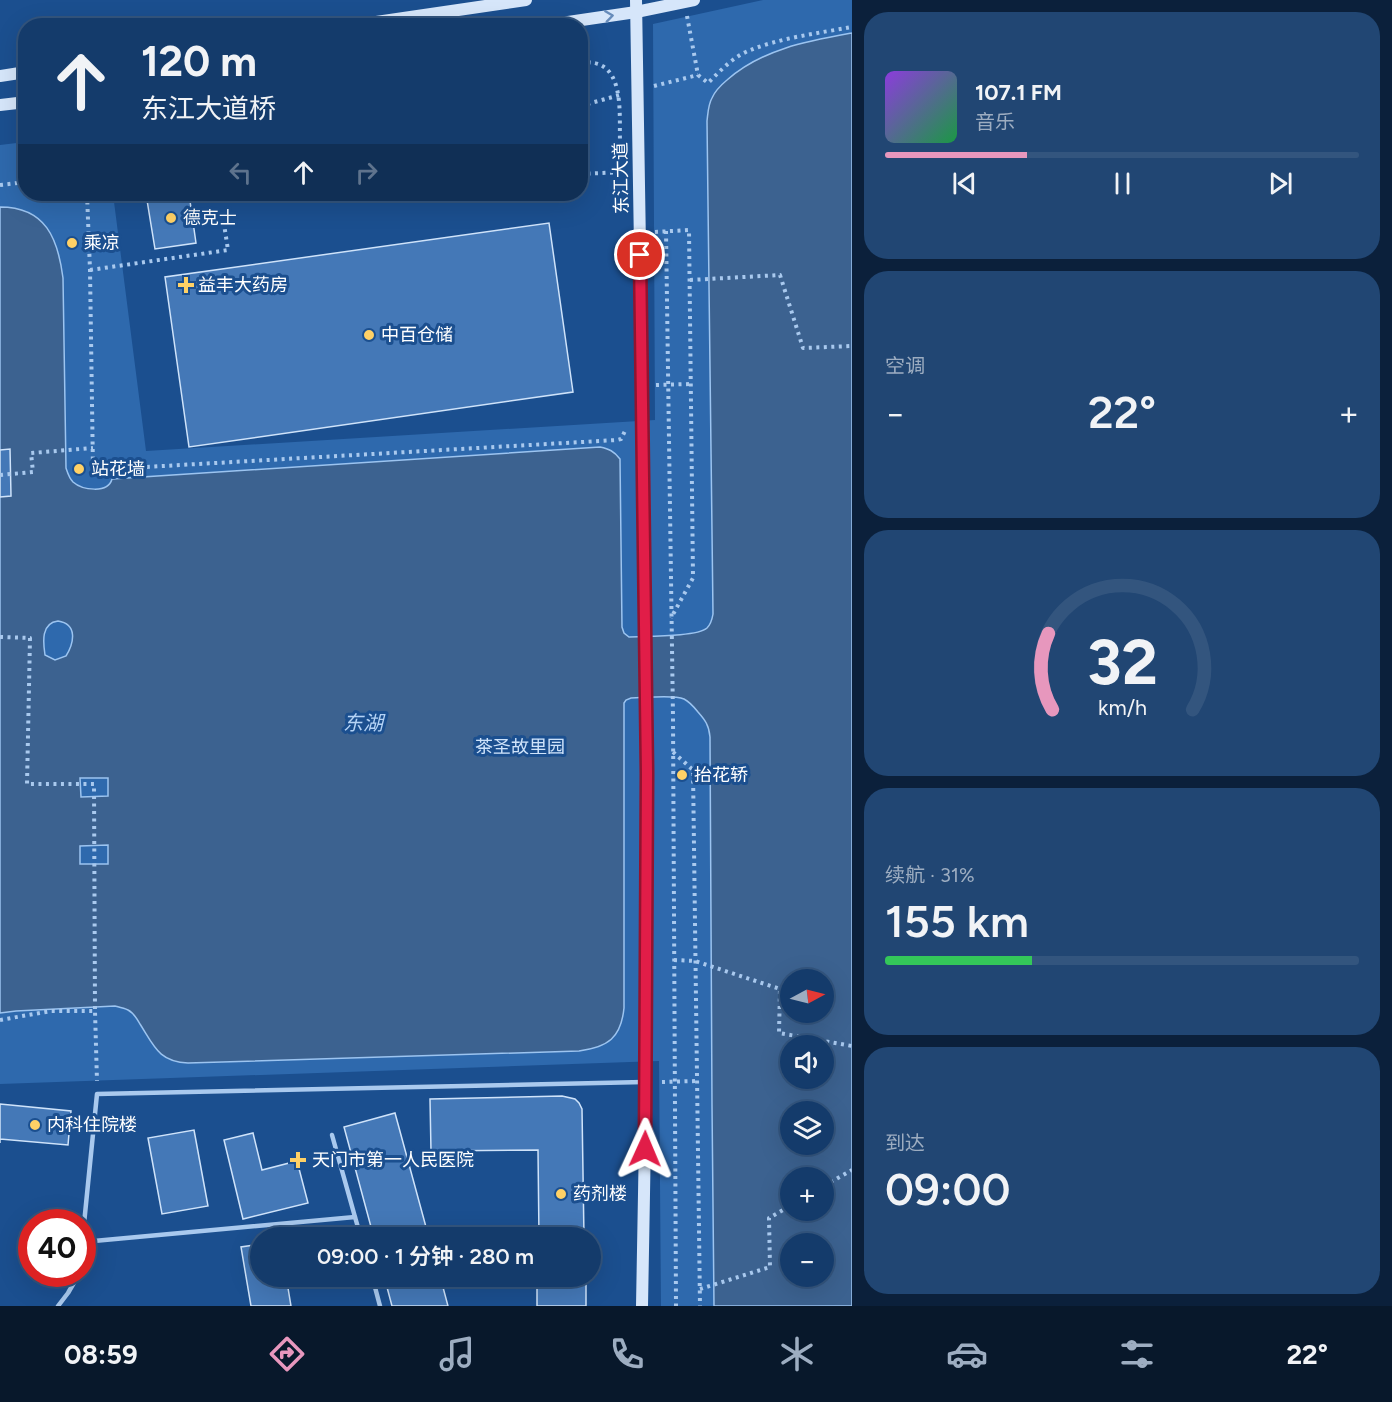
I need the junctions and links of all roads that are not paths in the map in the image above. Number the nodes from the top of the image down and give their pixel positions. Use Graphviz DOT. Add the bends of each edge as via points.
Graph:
graph roads {
  1 [pos="526,0"];
  2 [pos="689,1"];
  3 [pos="636,6"];
  4 [pos="404,18"];
  5 [pos="579,18"];
  6 [pos="18,73"];
  7 [pos="0,76"];
  8 [pos="18,103"];
  9 [pos="0,105"];
  10 [pos="646,1082"];
  11 [pos="332,1135"];
  12 [pos="86,1209"];
  13 [pos="355,1217"];
  14 [pos="358,1227"];
  15 [pos="96,1242"];
  16 [pos="71,1287"];
  17 [pos="375,1287"];
  18 [pos="58,1306"];
  19 [pos="380,1306"];
  20 [pos="642,1306"];
  1 -- 4 [label="street"];
  2 -- 3 [label="street"];
  5 -- 3 [label="street, one-way"];
  3 -- 10 [label="street, 东江大道" via="647,760"];
  6 -- 7 [label="street"];
  8 -- 9 [label="street"];
  10 -- 12 [label="lane" via="97,1094"];
  10 -- 20 [label="street"];
  11 -- 13 [label="lane"];
  13 -- 14 [label="lane"];
  13 -- 15 [label="lane"];
  16 -- 18 [label="lane"];
  17 -- 19 [label="lane"];
}
